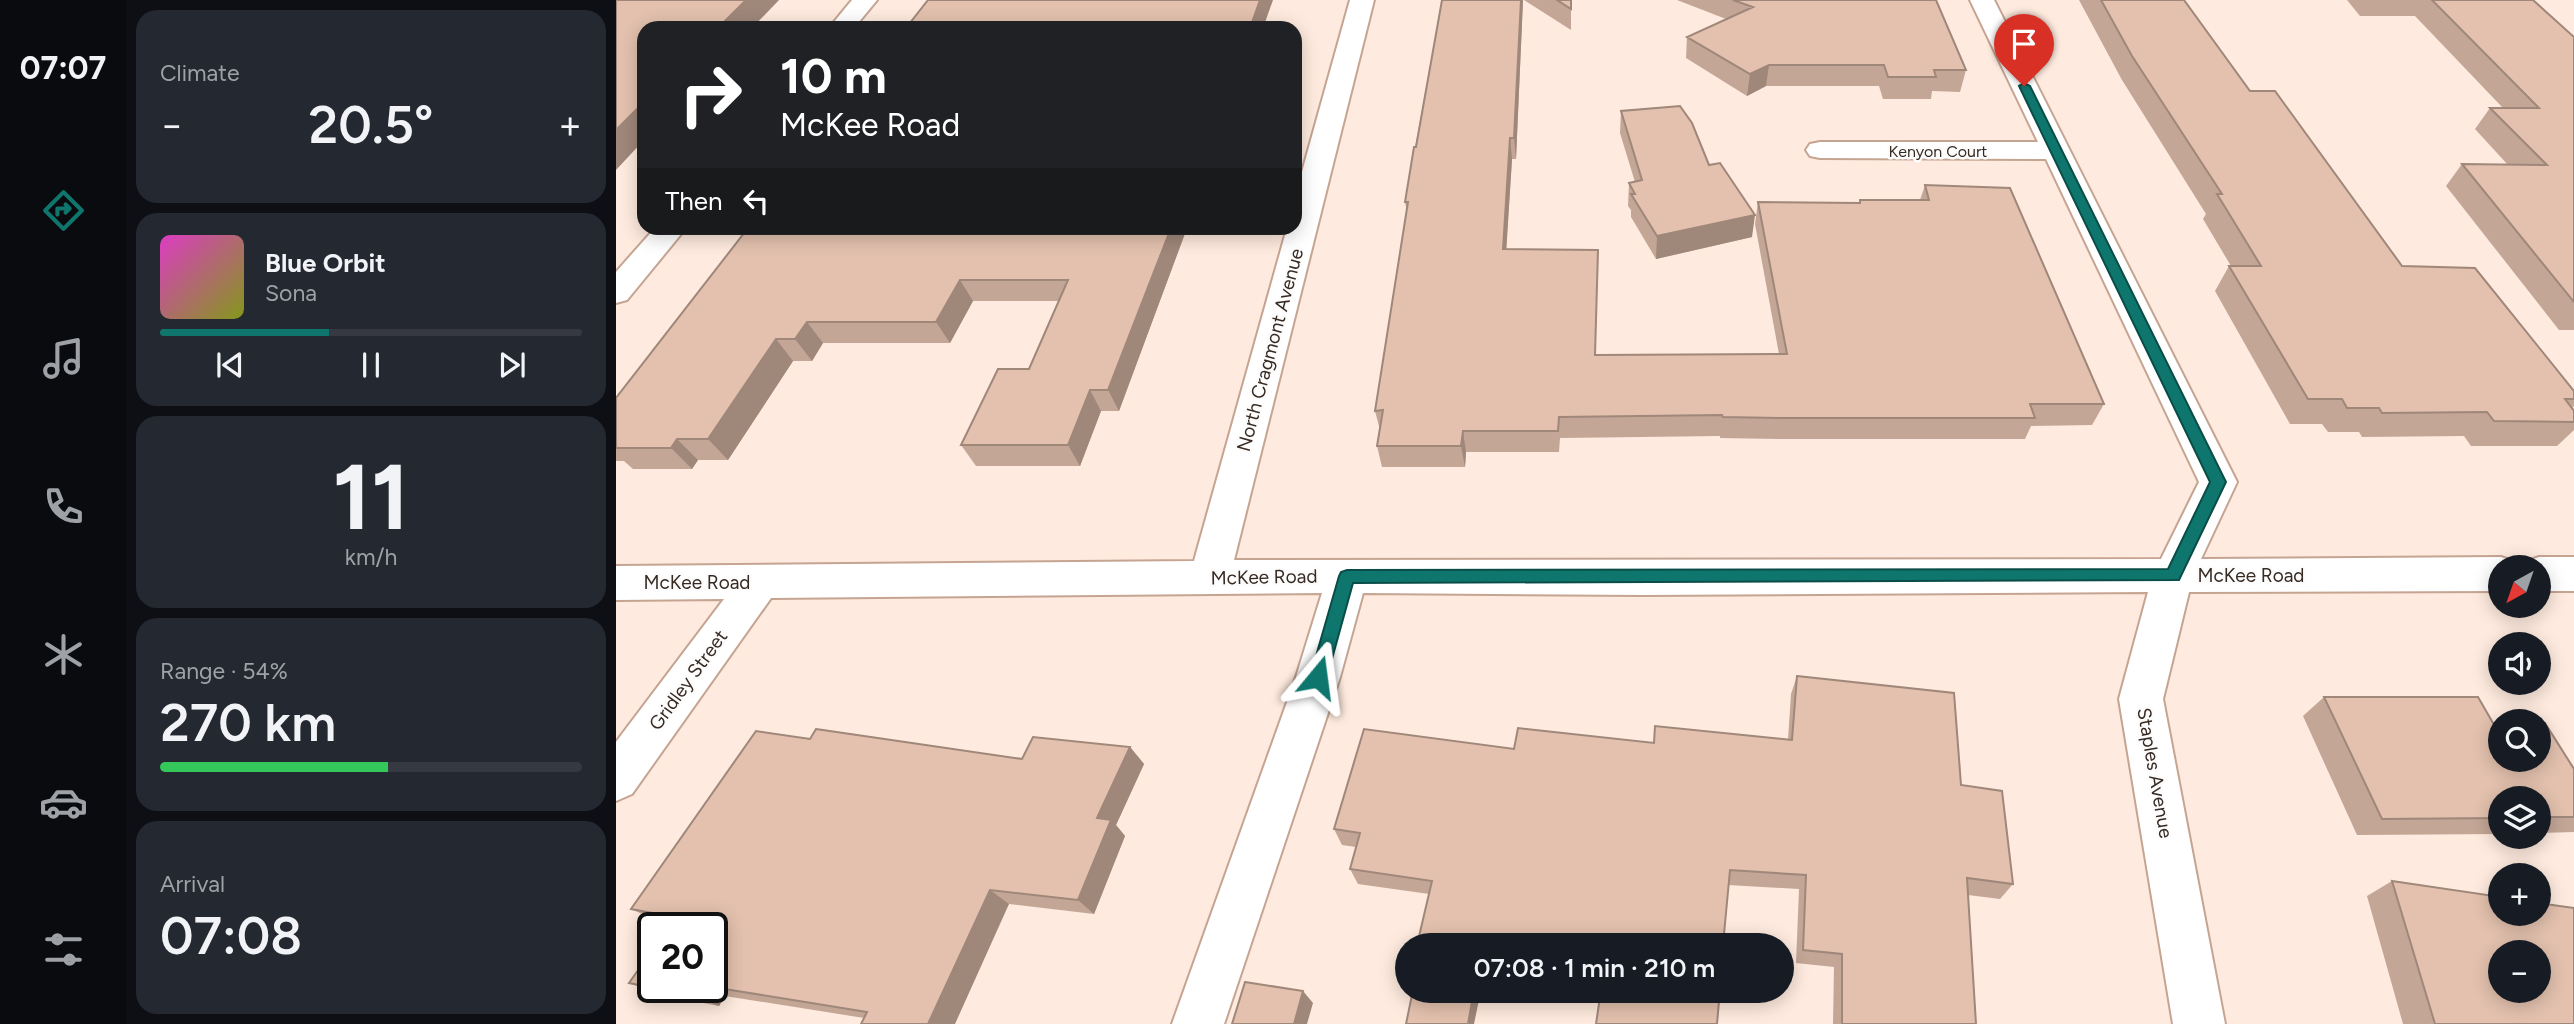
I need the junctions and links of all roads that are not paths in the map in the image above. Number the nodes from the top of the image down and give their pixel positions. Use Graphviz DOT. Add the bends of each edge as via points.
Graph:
graph roads {
  1 [pos="865,0"];
  2 [pos="1362,0"];
  3 [pos="1982,0"];
  4 [pos="847,21"];
  5 [pos="1819,150"];
  6 [pos="2056,151"];
  7 [pos="1302,227"];
  8 [pos="665,235"];
  9 [pos="1300,235"];
  10 [pos="616,292"];
  11 [pos="2488,574"];
  12 [pos="2552,574"];
  13 [pos="2574,574"];
  14 [pos="1347,576"];
  15 [pos="2173,576"];
  16 [pos="1209,578"];
  17 [pos="760,582"];
  18 [pos="616,583"];
  19 [pos="616,779"];
  20 [pos="1198,1024"];
  21 [pos="2199,1024"];
  1 -- 4 [label="street"];
  2 -- 7 [label="street, North Cragmont Avenue"];
  3 -- 6 [label="street, Staples Avenue"];
  5 -- 6 [label="street, Kenyon Court"];
  6 -- 15 [label="street, Staples Avenue" via="2218,482"];
  8 -- 10 [label="street"];
  9 -- 16 [label="street, North Cragmont Avenue"];
  11 -- 15 [label="street, McKee Road"];
  12 -- 13 [label="street"];
  14 -- 15 [label="street, McKee Road"];
  14 -- 16 [label="street, McKee Road"];
  14 -- 20 [label="street" via="1318,677"];
  15 -- 21 [label="street, Staples Avenue" via="2141,699"];
  16 -- 17 [label="street, McKee Road"];
  17 -- 18 [label="street, McKee Road"];
  17 -- 19 [label="street, Gridley Street"];
}
